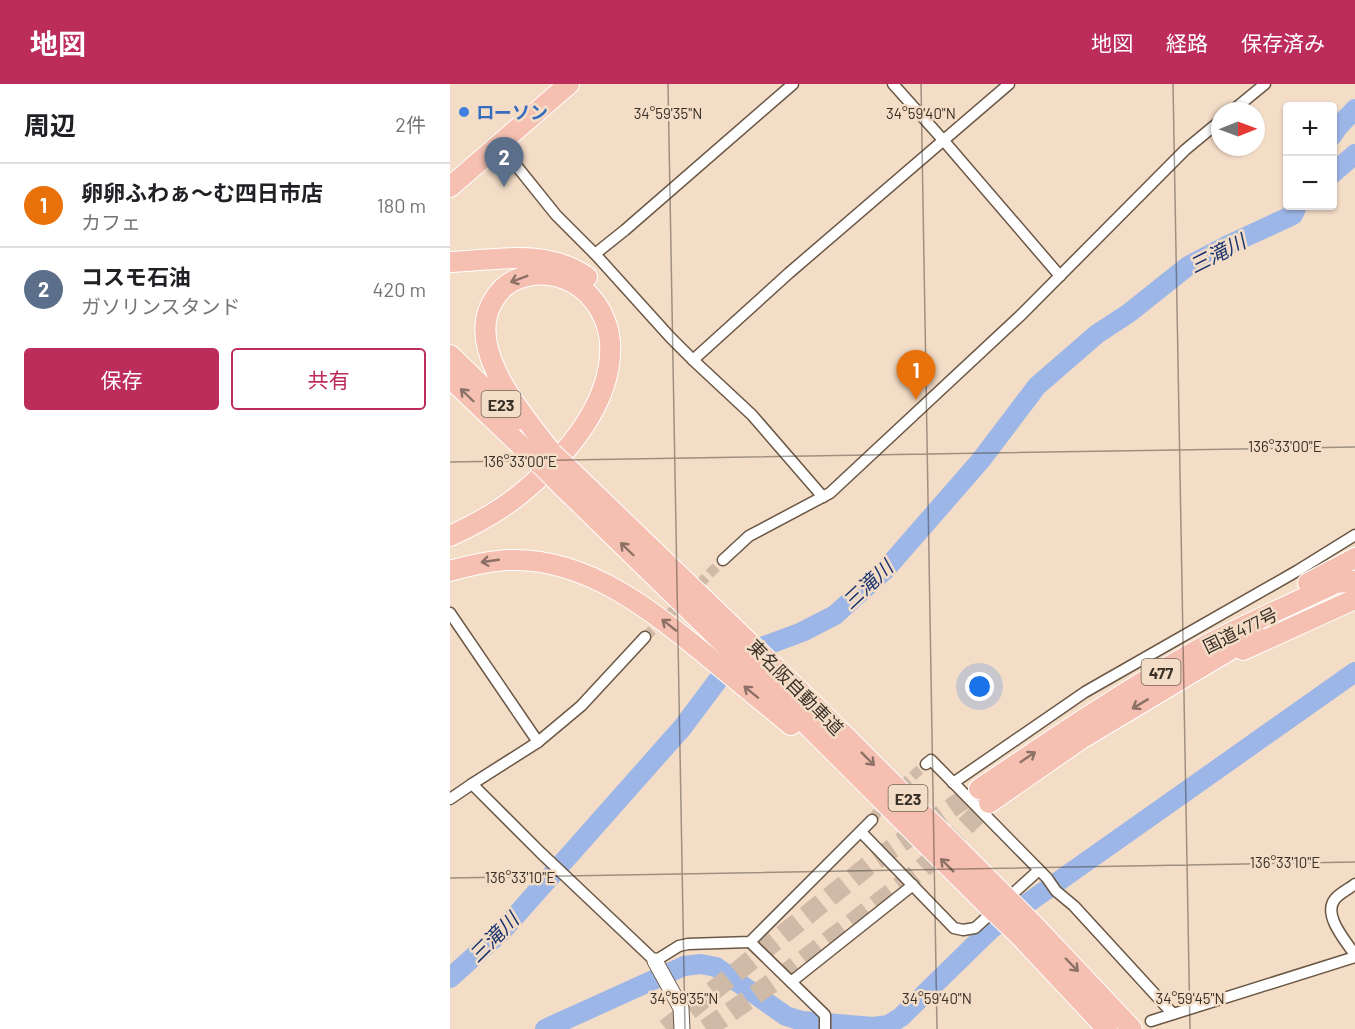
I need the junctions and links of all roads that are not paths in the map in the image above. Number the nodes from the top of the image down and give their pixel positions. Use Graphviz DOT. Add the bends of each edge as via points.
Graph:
graph roads {
  1 [pos="568,84"];
  2 [pos="793,84"];
  3 [pos="893,84"];
  4 [pos="1009,84"];
  5 [pos="1265,84"];
  6 [pos="1243,102"];
  7 [pos="1211,128"];
  8 [pos="944,141"];
  9 [pos="499,144"];
  10 [pos="450,187"];
  11 [pos="594,254"];
  12 [pos="450,262"];
  13 [pos="1060,276"];
  14 [pos="450,355"];
  15 [pos="693,360"];
  16 [pos="450,378"];
  17 [pos="546,459"];
  18 [pos="824,497"];
  19 [pos="1355,535"];
  20 [pos="450,536"];
  21 [pos="450,550"];
  22 [pos="1355,558"];
  23 [pos="723,560"];
  24 [pos="450,571"];
  25 [pos="1355,582"];
  26 [pos="1355,599"];
  27 [pos="450,613"];
  28 [pos="645,637"];
  29 [pos="1190,654"];
  30 [pos="1185,677"];
  31 [pos="799,713"];
  32 [pos="538,742"];
  33 [pos="926,764"];
  34 [pos="953,783"];
  35 [pos="472,784"];
  36 [pos="450,799"];
  37 [pos="872,820"];
  38 [pos="861,832"];
  39 [pos="1039,870"];
  40 [pos="913,885"];
  41 [pos="1355,885"];
  42 [pos="996,900"];
  43 [pos="1026,929"];
  44 [pos="750,942"];
  45 [pos="1355,956"];
  46 [pos="657,965"];
  47 [pos="791,982"];
  48 [pos="1173,1014"];
  49 [pos="1151,1021"];
  50 [pos="682,1029"];
  51 [pos="825,1029"];
  52 [pos="1107,1029"];
  53 [pos="1132,1029"];
  1 -- 9 [label="highway"];
  2 -- 11 [label="street"];
  3 -- 8 [label="street"];
  4 -- 8 [label="street"];
  5 -- 6 [label="street"];
  7 -- 13 [label="street"];
  8 -- 13 [label="street"];
  8 -- 15 [label="street"];
  9 -- 10 [label="highway"];
  9 -- 11 [label="street" via="556,215"];
  11 -- 15 [label="street"];
  12 -- 21 [label="highway" via="531,258 579,271 612,303 624,350 609,407 570,463 507,519"];
  13 -- 18 [label="street"];
  14 -- 17 [label="highway, 東名阪自動車道 / E23"];
  15 -- 18 [label="street" via="752,415"];
  17 -- 16 [label="highway, 東名阪自動車道 / E23, one-way"];
  20 -- 17 [label="highway, one-way" via="492,514 545,471 590,416 606,382 609,335 600,309 569,280 543,274 506,285 489,307 484,332 490,361"];
  17 -- 31 [label="highway, 東名阪自動車道, bridge" via="735,641"];
  18 -- 23 [label="street" via="749,536"];
  19 -- 34 [label="street" via="1085,692"];
  22 -- 29 [label="highway, 477" via="1206,640"];
  31 -- 24 [label="highway, one-way" via="714,662 642,606 592,578 555,565 515,560 481,562"];
  25 -- 29 [label="highway, 国道477号 / 477" via="1336,583"];
  25 -- 30 [label="highway, 国道477号 / 477" via="1338,596 1246,639"];
  26 -- 30 [label="highway, 477"];
  27 -- 32 [label="street"];
  28 -- 32 [label="street" via="581,706"];
  30 -- 29 [label="highway, 国道477号 / 477, one-way" via="984,796 1069,728"];
  31 -- 42 [label="highway, 東名阪自動車道 / E23, one-way"];
  42 -- 31 [label="highway, 東名阪自動車道 / E23, one-way" via="862,780"];
  32 -- 35 [label="street"];
  33 -- 34 [label="street" via="931,760"];
  34 -- 39 [label="street"];
  35 -- 36 [label="street"];
  35 -- 46 [label="street"];
  37 -- 38 [label="street"];
  38 -- 40 [label="street"];
  38 -- 44 [label="street"];
  39 -- 40 [label="street" via="975,928 963,930 954,928"];
  39 -- 48 [label="street"];
  40 -- 47 [label="street"];
  41 -- 45 [label="street" via="1330,907 1331,918"];
  42 -- 43 [label="highway, 東名阪自動車道, bridge"];
  43 -- 52 [label="highway, 東名阪自動車道"];
  43 -- 53 [label="highway, 東名阪自動車道, one-way"];
  44 -- 46 [label="street" via="679,946"];
  44 -- 47 [label="street"];
  45 -- 48 [label="street"];
  46 -- 50 [label="street" via="681,1008"];
  47 -- 51 [label="street" via="825,1017"];
  48 -- 49 [label="street"];
}
